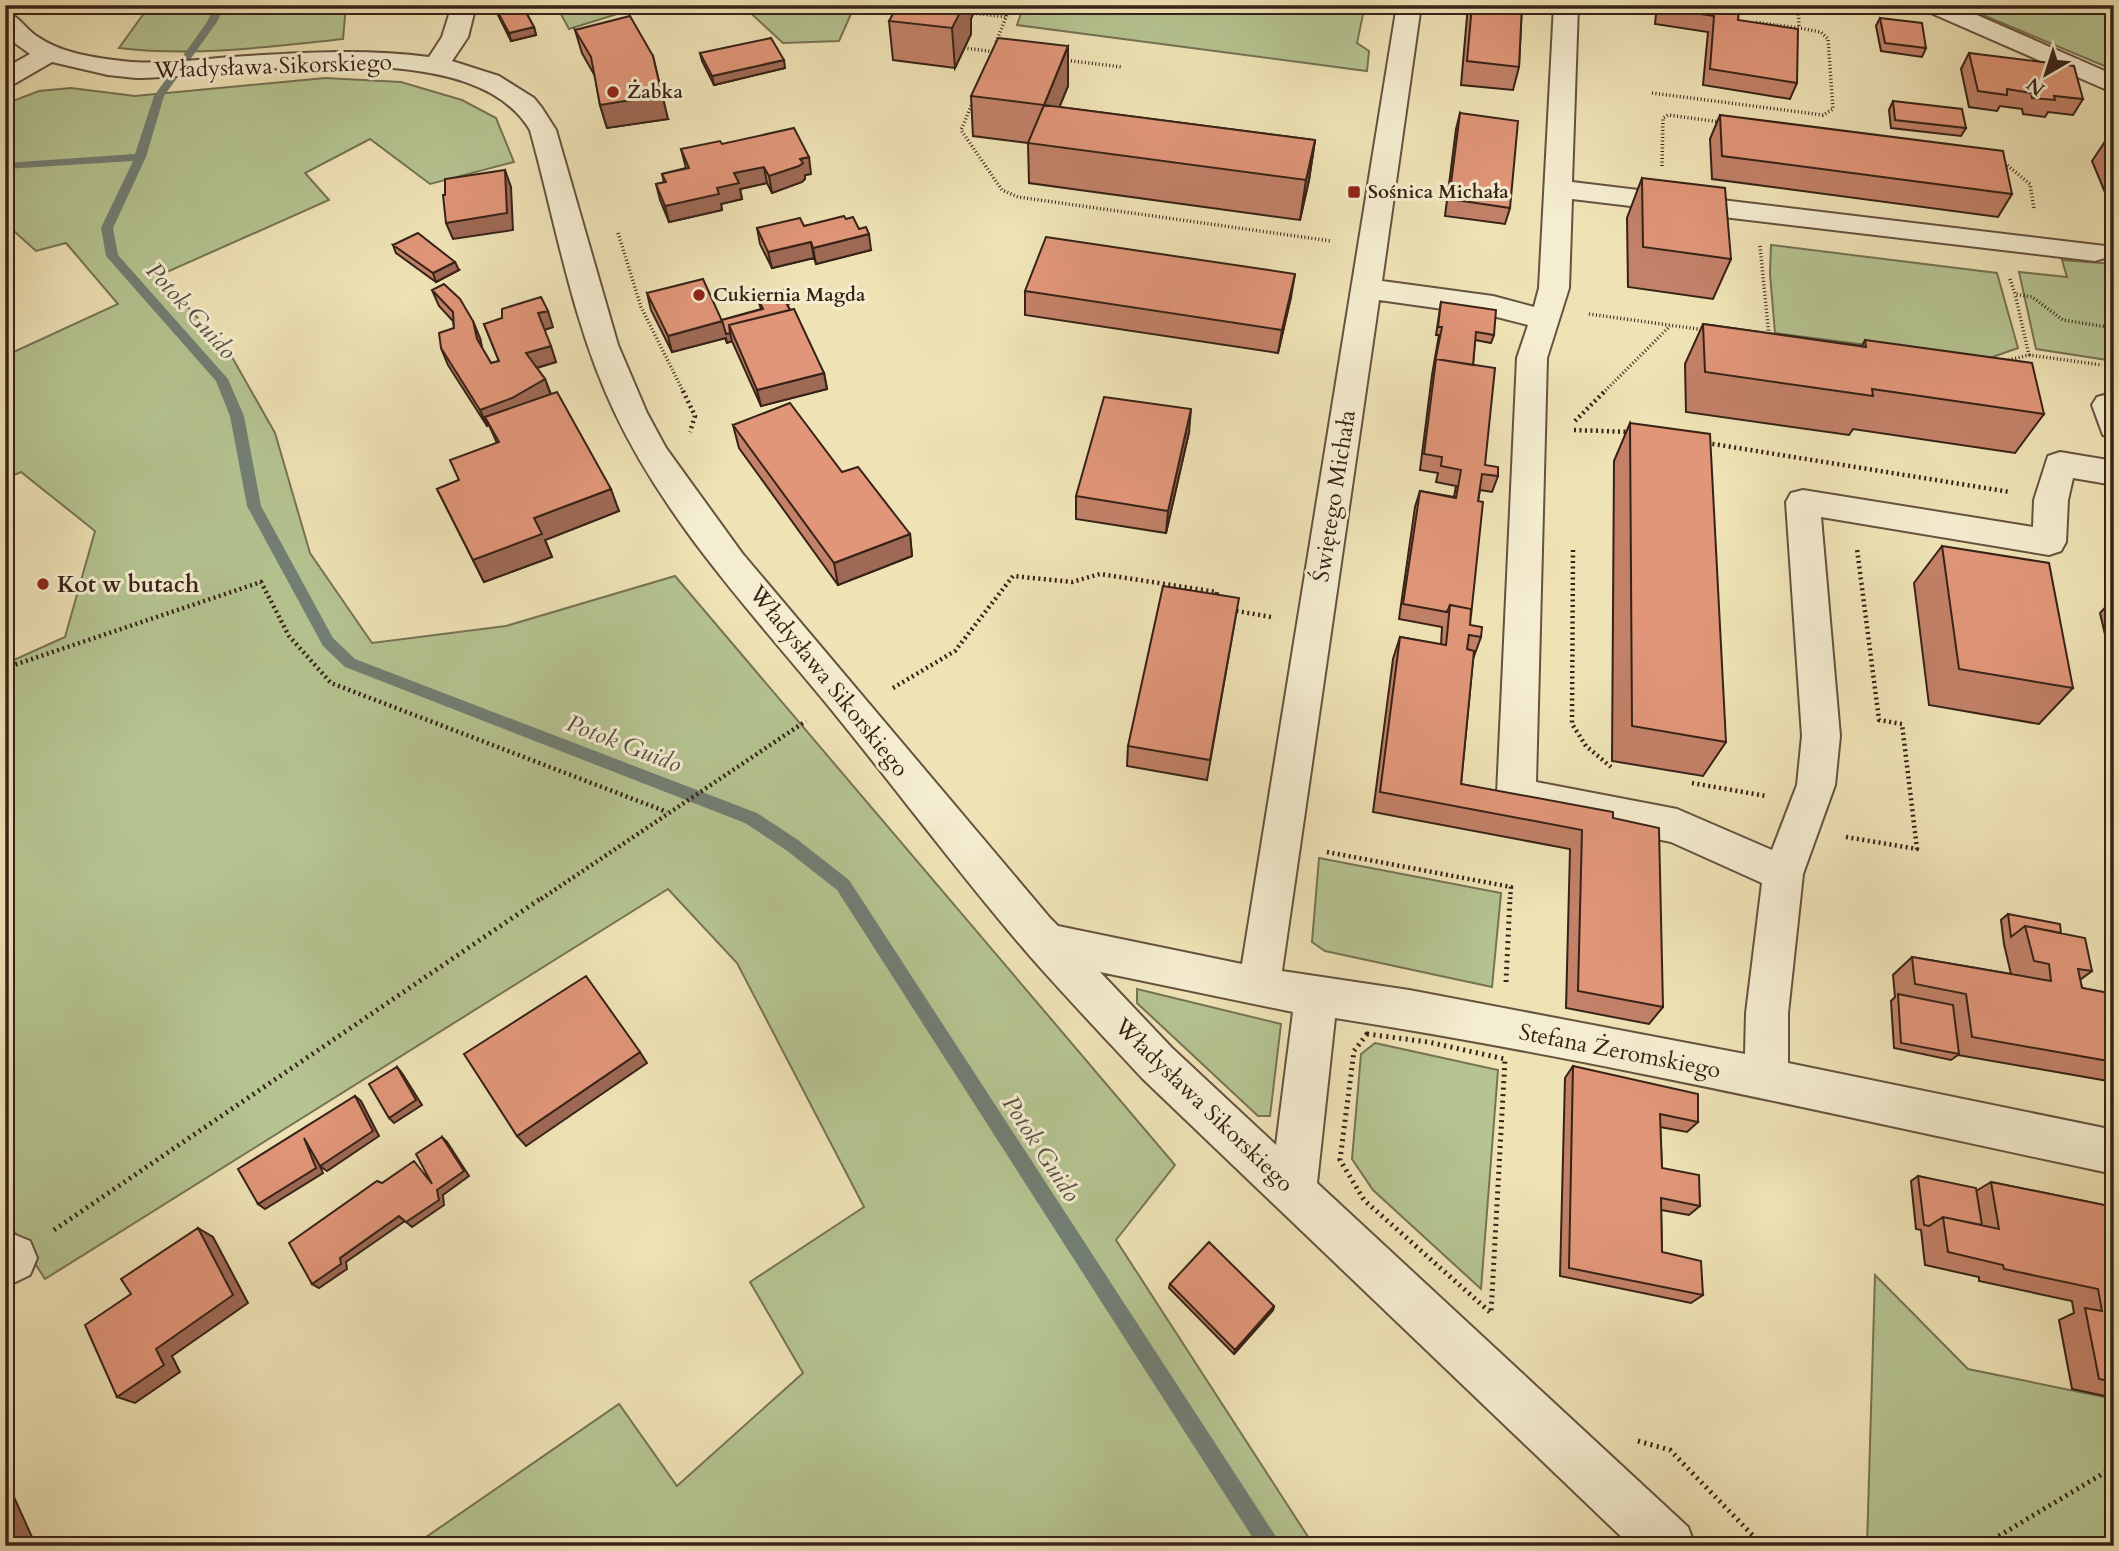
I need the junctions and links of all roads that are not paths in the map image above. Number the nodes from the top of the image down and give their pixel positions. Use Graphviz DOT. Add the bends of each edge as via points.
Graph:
graph roads {
  1 [pos="464,5"];
  2 [pos="1409,5"];
  3 [pos="1566,5"];
  4 [pos="1933,5"];
  5 [pos="5,19"];
  6 [pos="48,54"];
  7 [pos="436,65"];
  8 [pos="5,79"];
  9 [pos="2114,85"];
  10 [pos="1558,189"];
  11 [pos="2095,252"];
  12 [pos="1367,289"];
  13 [pos="1547,314"];
  14 [pos="2114,473"];
  15 [pos="1783,874"];
  16 [pos="1044,942"];
  17 [pos="1259,987"];
  18 [pos="1316,997"];
  19 [pos="1766,1079"];
  20 [pos="2114,1152"];
  21 [pos="1293,1191"];
  22 [pos="1669,1546"];
  1 -- 7 [label="street" via="455,37"];
  2 -- 12 [label="street, Świętego Michała"];
  3 -- 10 [label="street"];
  4 -- 9 [label="street"];
  5 -- 6 [label="street, Władysława Sikorskiego" via="16,36"];
  6 -- 7 [label="street, Władysława Sikorskiego" via="100,67 143,71 344,60"];
  6 -- 8 [label="street"];
  7 -- 16 [label="street, Władysława Sikorskiego" via="491,81 527,105 543,130 602,343 629,410 659,466 729,560"];
  10 -- 11 [label="street"];
  10 -- 13 [label="street" via="1554,288"];
  12 -- 13 [label="street"];
  12 -- 17 [label="street, Świętego Michała"];
  13 -- 15 [label="street" via="1532,358 1516,794 1677,826"];
  14 -- 15 [label="street" via="2060,464 2051,500 2049,542 1803,502 1821,760"];
  15 -- 19 [label="street" via="1767,1013"];
  16 -- 17 [label="street"];
  16 -- 21 [label="street, Władysława Sikorskiego" via="1157,1063"];
  17 -- 18 [label="street"];
  18 -- 19 [label="street, Stefana Żeromskiego" via="1409,1010"];
  18 -- 21 [label="street"];
  19 -- 20 [label="street, Stefana Żeromskiego"];
  21 -- 22 [label="street, Władysława Sikorskiego"];
}
